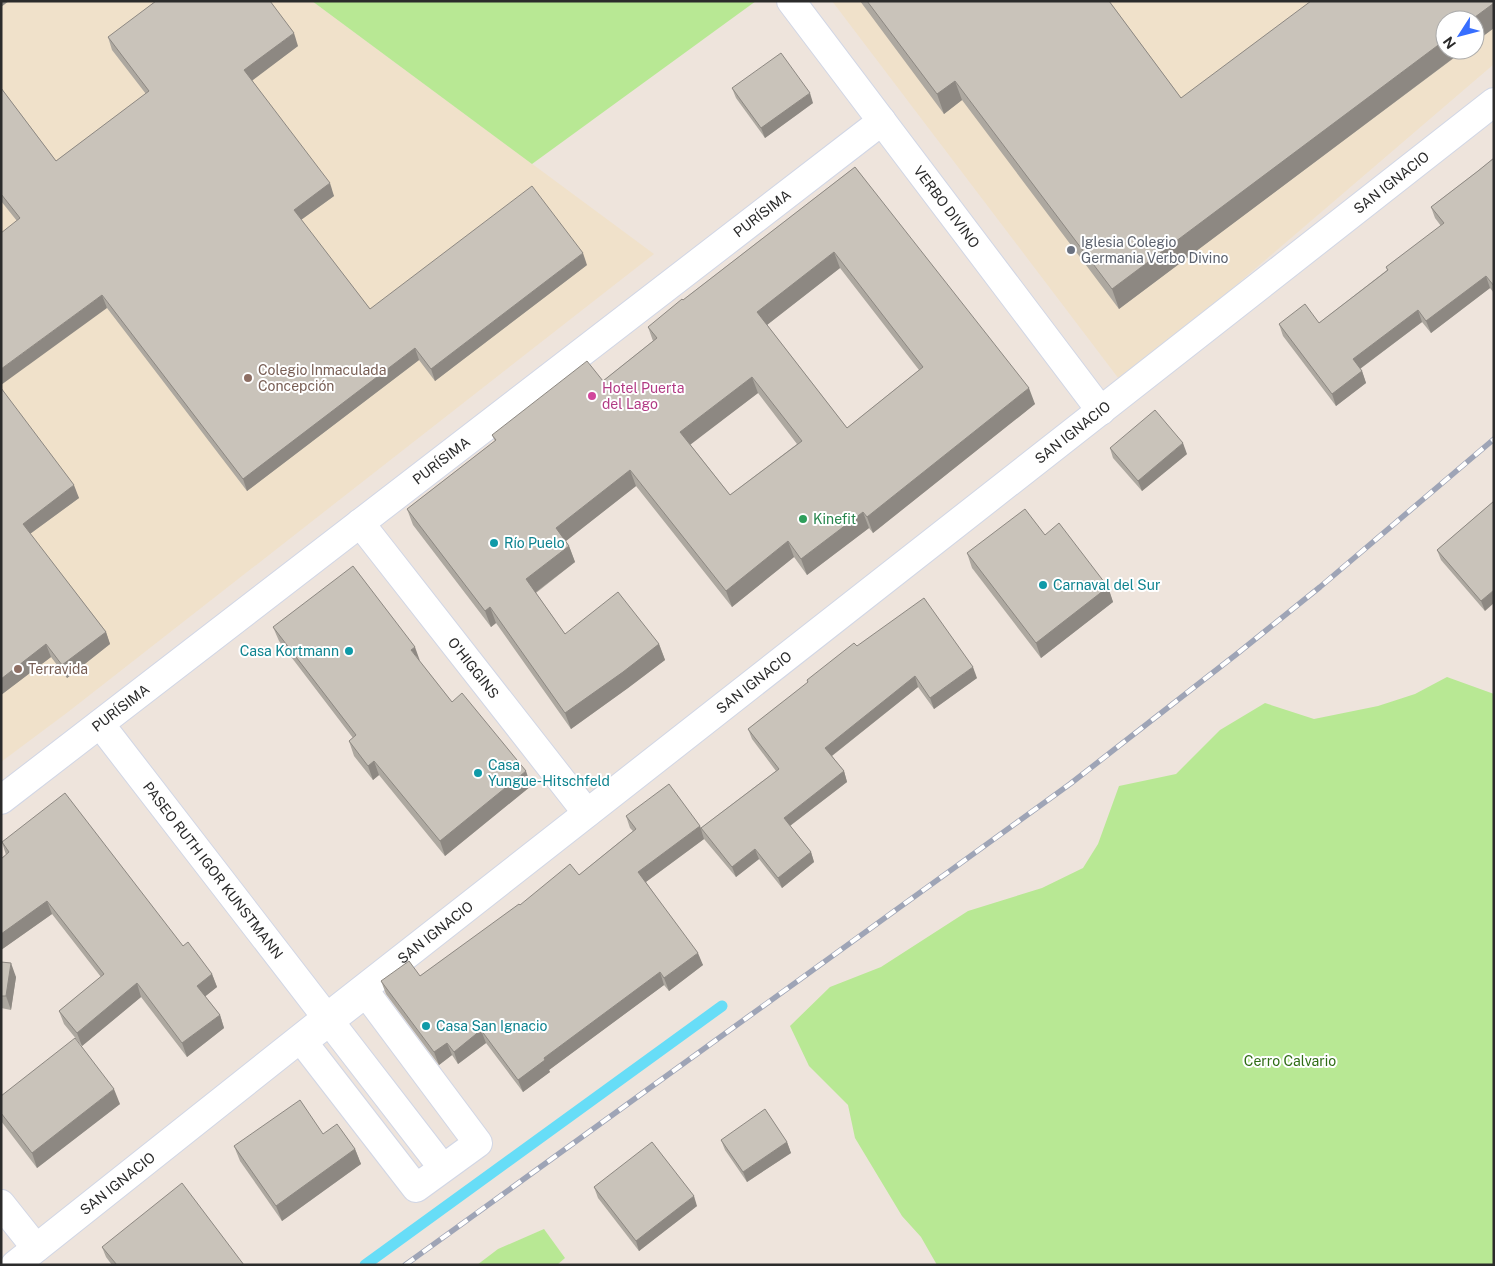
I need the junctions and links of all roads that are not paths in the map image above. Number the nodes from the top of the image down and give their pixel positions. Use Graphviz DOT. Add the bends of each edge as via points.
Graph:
graph roads {
  1 [pos="791,1"];
  2 [pos="1494,102"];
  3 [pos="882,121"];
  4 [pos="1100,411"];
  5 [pos="360,523"];
  6 [pos="100,724"];
  7 [pos="1,800"];
  8 [pos="587,813"];
  9 [pos="328,1020"];
  10 [pos="439,1163"];
  11 [pos="1,1204"];
  12 [pos="36,1248"];
  13 [pos="15,1265"];
  1 -- 3 [label="street, VERBO DIVINO"];
  2 -- 4 [label="street, SAN IGNACIO"];
  3 -- 4 [label="street, VERBO DIVINO"];
  3 -- 5 [label="street, PURÍSIMA"];
  4 -- 8 [label="street, SAN IGNACIO"];
  5 -- 6 [label="street, PURÍSIMA"];
  5 -- 8 [label="street, O'HIGGINS"];
  6 -- 7 [label="street, PURÍSIMA"];
  6 -- 9 [label="street, PASEO RUTH IGOR KUNSTMANN"];
  8 -- 9 [label="street, SAN IGNACIO"];
  9 -- 9 [label="street" via="366,993 478,1143 416,1188 303,1042"];
  9 -- 10 [label="street, PASEO RUTH IGOR KUNSTMANN"];
  9 -- 12 [label="street, SAN IGNACIO"];
  11 -- 12 [label="street"];
  12 -- 13 [label="street, SAN IGNACIO"];
}
